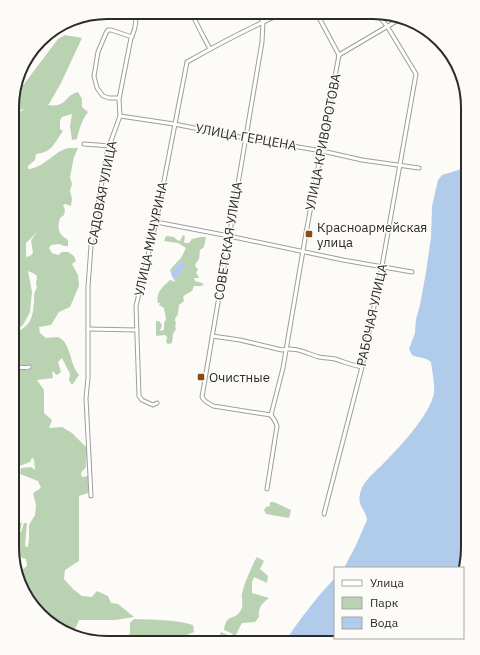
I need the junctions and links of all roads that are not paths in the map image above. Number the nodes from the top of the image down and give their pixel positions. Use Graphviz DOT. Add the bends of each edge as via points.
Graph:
graph roads {
  1 [pos="136,19"];
  2 [pos="194,19"];
  3 [pos="261,19"];
  4 [pos="270,19"];
  5 [pos="320,19"];
  6 [pos="382,20"];
  7 [pos="263,22"];
  8 [pos="395,22"];
  9 [pos="387,26"];
  10 [pos="132,37"];
  11 [pos="210,49"];
  12 [pos="340,55"];
  13 [pos="119,98"];
  14 [pos="120,116"];
  15 [pos="174,124"];
  16 [pos="245,138"];
  17 [pos="84,144"];
  18 [pos="110,146"];
  19 [pos="322,151"];
  20 [pos="400,166"];
  21 [pos="419,168"];
  22 [pos="156,222"];
  23 [pos="230,236"];
  24 [pos="303,251"];
  25 [pos="382,266"];
  26 [pos="412,272"];
  27 [pos="88,329"];
  28 [pos="137,330"];
  29 [pos="212,336"];
  30 [pos="286,349"];
  31 [pos="19,366"];
  32 [pos="362,366"];
  33 [pos="29,367"];
  34 [pos="156,403"];
  35 [pos="271,415"];
  36 [pos="267,490"];
  37 [pos="91,496"];
  38 [pos="324,514"];
  1 -- 10 [label="street, САДОВАЯ УЛИЦА"];
  2 -- 11 [label="street"];
  3 -- 7 [label="street"];
  4 -- 7 [label="street"];
  5 -- 12 [label="street, УЛИЦА КРИВОРОТОВА"];
  6 -- 9 [label="street, РАБОЧАЯ УЛИЦА"];
  7 -- 11 [label="street"];
  7 -- 16 [label="street, СОВЕТСКАЯ УЛИЦА" via="262,42"];
  8 -- 9 [label="street"];
  9 -- 12 [label="street"];
  9 -- 20 [label="street, РАБОЧАЯ УЛИЦА" via="416,74"];
  10 -- 13 [label="street, САДОВАЯ УЛИЦА"];
  10 -- 13 [label="street" via="108,30 98,52 94,76 97,88 103,96"];
  11 -- 15 [label="street, УЛИЦА МИЧУРИНА" via="187,62"];
  12 -- 19 [label="street, УЛИЦА КРИВОРОТОВА"];
  13 -- 14 [label="street, САДОВАЯ УЛИЦА"];
  14 -- 15 [label="street, УЛИЦА ГЕРЦЕНА"];
  14 -- 18 [label="street, САДОВАЯ УЛИЦА"];
  15 -- 16 [label="street, УЛИЦА ГЕРЦЕНА"];
  15 -- 22 [label="street, УЛИЦА МИЧУРИНА"];
  16 -- 19 [label="street, УЛИЦА ГЕРЦЕНА"];
  16 -- 23 [label="street, СОВЕТСКАЯ УЛИЦА"];
  17 -- 18 [label="street"];
  18 -- 27 [label="street, САДОВАЯ УЛИЦА" via="91,246"];
  19 -- 20 [label="street, УЛИЦА ГЕРЦЕНА"];
  19 -- 24 [label="street, УЛИЦА КРИВОРОТОВА"];
  20 -- 21 [label="street, УЛИЦА ГЕРЦЕНА"];
  20 -- 25 [label="street, РАБОЧАЯ УЛИЦА"];
  22 -- 23 [label="street"];
  22 -- 28 [label="street, УЛИЦА МИЧУРИНА" via="136,306"];
  23 -- 24 [label="street"];
  23 -- 29 [label="street, СОВЕТСКАЯ УЛИЦА"];
  24 -- 25 [label="street"];
  24 -- 30 [label="street, УЛИЦА КРИВОРОТОВА"];
  25 -- 26 [label="street"];
  25 -- 32 [label="street, РАБОЧАЯ УЛИЦА"];
  27 -- 28 [label="street"];
  27 -- 37 [label="street, САДОВАЯ УЛИЦА" via="86,398"];
  28 -- 34 [label="street, УЛИЦА МИЧУРИНА" via="139,396 154,405"];
  29 -- 30 [label="street"];
  29 -- 35 [label="street, СОВЕТСКАЯ УЛИЦА" via="202,397 213,406"];
  30 -- 32 [label="street" via="334,359 352,366"];
  30 -- 35 [label="street, УЛИЦА КРИВОРОТОВА"];
  31 -- 33 [label="street" via="25,369"];
  32 -- 38 [label="street, РАБОЧАЯ УЛИЦА"];
  35 -- 36 [label="street" via="277,426"];
}
